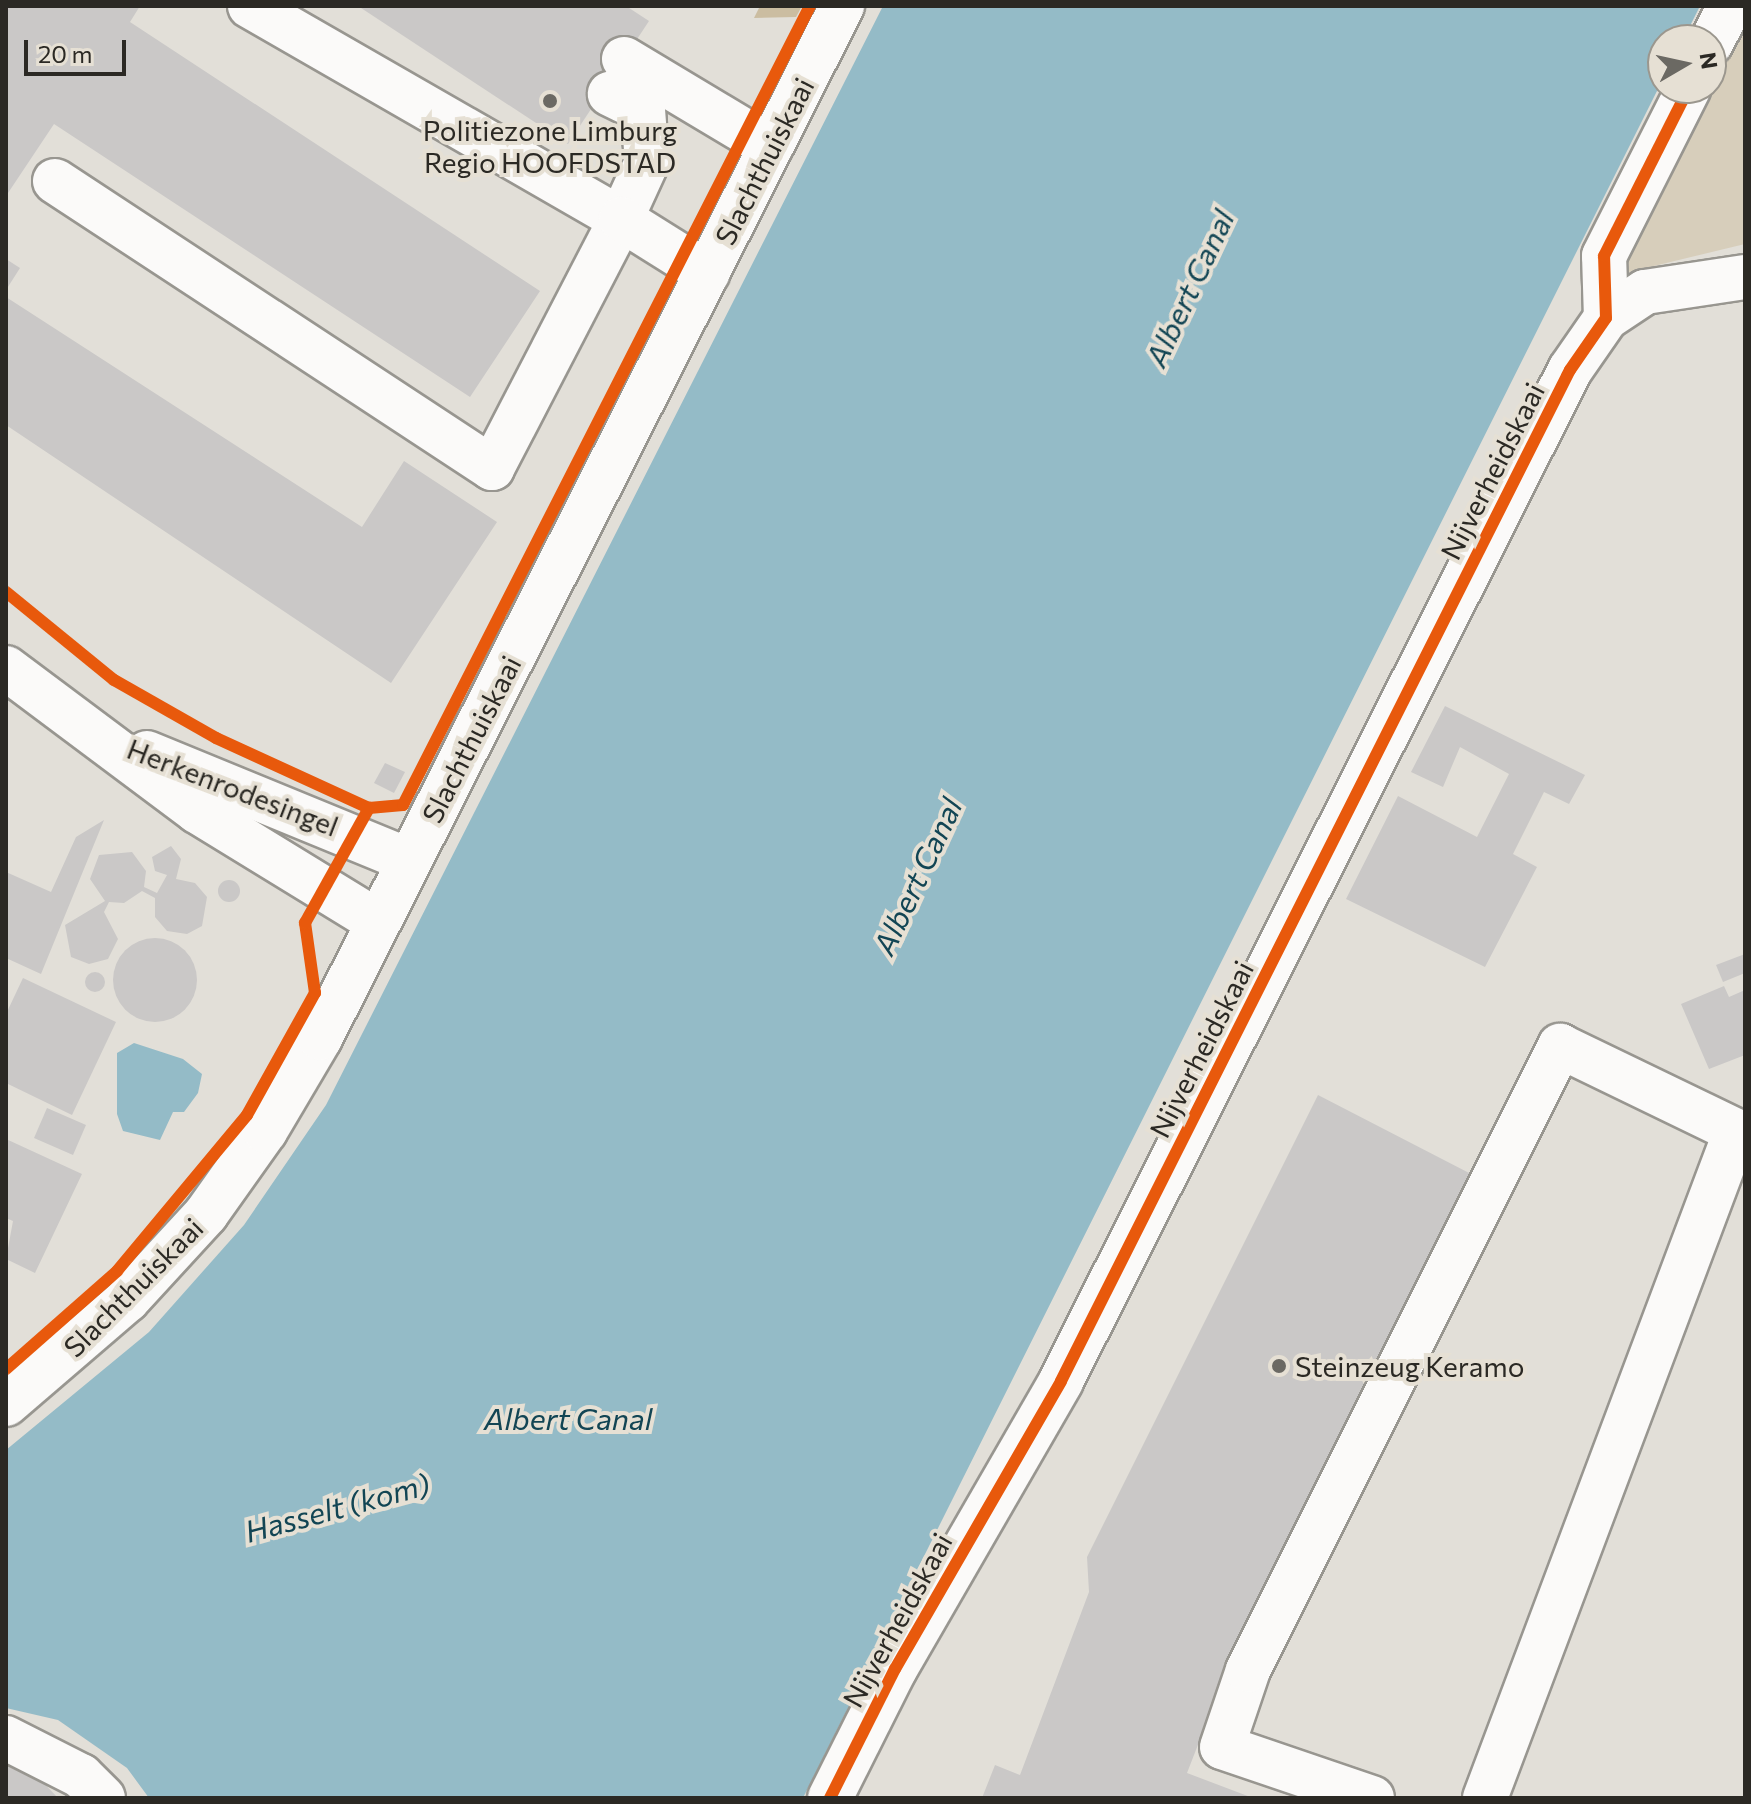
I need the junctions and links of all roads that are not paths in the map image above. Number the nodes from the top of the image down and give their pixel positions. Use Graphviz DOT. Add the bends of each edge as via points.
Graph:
graph roads {
  1 [pos="250,6"];
  2 [pos="842,6"];
  3 [pos="1730,6"];
  4 [pos="1721,24"];
  5 [pos="1681,104"];
  6 [pos="771,147"];
  7 [pos="55,181"];
  8 [pos="621,219"];
  9 [pos="707,273"];
  10 [pos="1745,277"];
  11 [pos="1606,318"];
  12 [pos="6,668"];
  13 [pos="100,735"];
  14 [pos="408,860"];
  15 [pos="378,922"];
  16 [pos="1741,1133"];
  17 [pos="6,1404"];
  18 [pos="6,1738"];
  19 [pos="103,1798"];
  20 [pos="830,1798"];
  21 [pos="1372,1798"];
  22 [pos="1485,1798"];
  1 -- 8 [label="street"];
  2 -- 6 [label="street, Slachthuiskaai"];
  3 -- 4 [label="street"];
  5 -- 11 [label="street" via="1604,256"];
  6 -- 8 [label="street" via="617,76 643,110 647,162"];
  6 -- 9 [label="street, Slachthuiskaai"];
  7 -- 8 [label="street" via="492,468"];
  8 -- 9 [label="street"];
  9 -- 14 [label="street, Slachthuiskaai"];
  10 -- 11 [label="street, Nijverheidskaai" via="1645,292"];
  11 -- 20 [label="street, Nijverheidskaai" via="1570,370 1061,1381 895,1669"];
  12 -- 13 [label="street, Herkenrodesingel"];
  13 -- 14 [label="street, Herkenrodesingel"];
  13 -- 15 [label="street, Herkenrodesingel" via="197,811"];
  14 -- 15 [label="street, Slachthuiskaai"];
  15 -- 17 [label="street, Slachthuiskaai" via="317,1045 206,1214 127,1300"];
  16 -- 21 [label="street" via="1560,1046 1248,1670 1222,1747"];
  16 -- 22 [label="street"];
  18 -- 19 [label="street" via="81,1776"];
}
